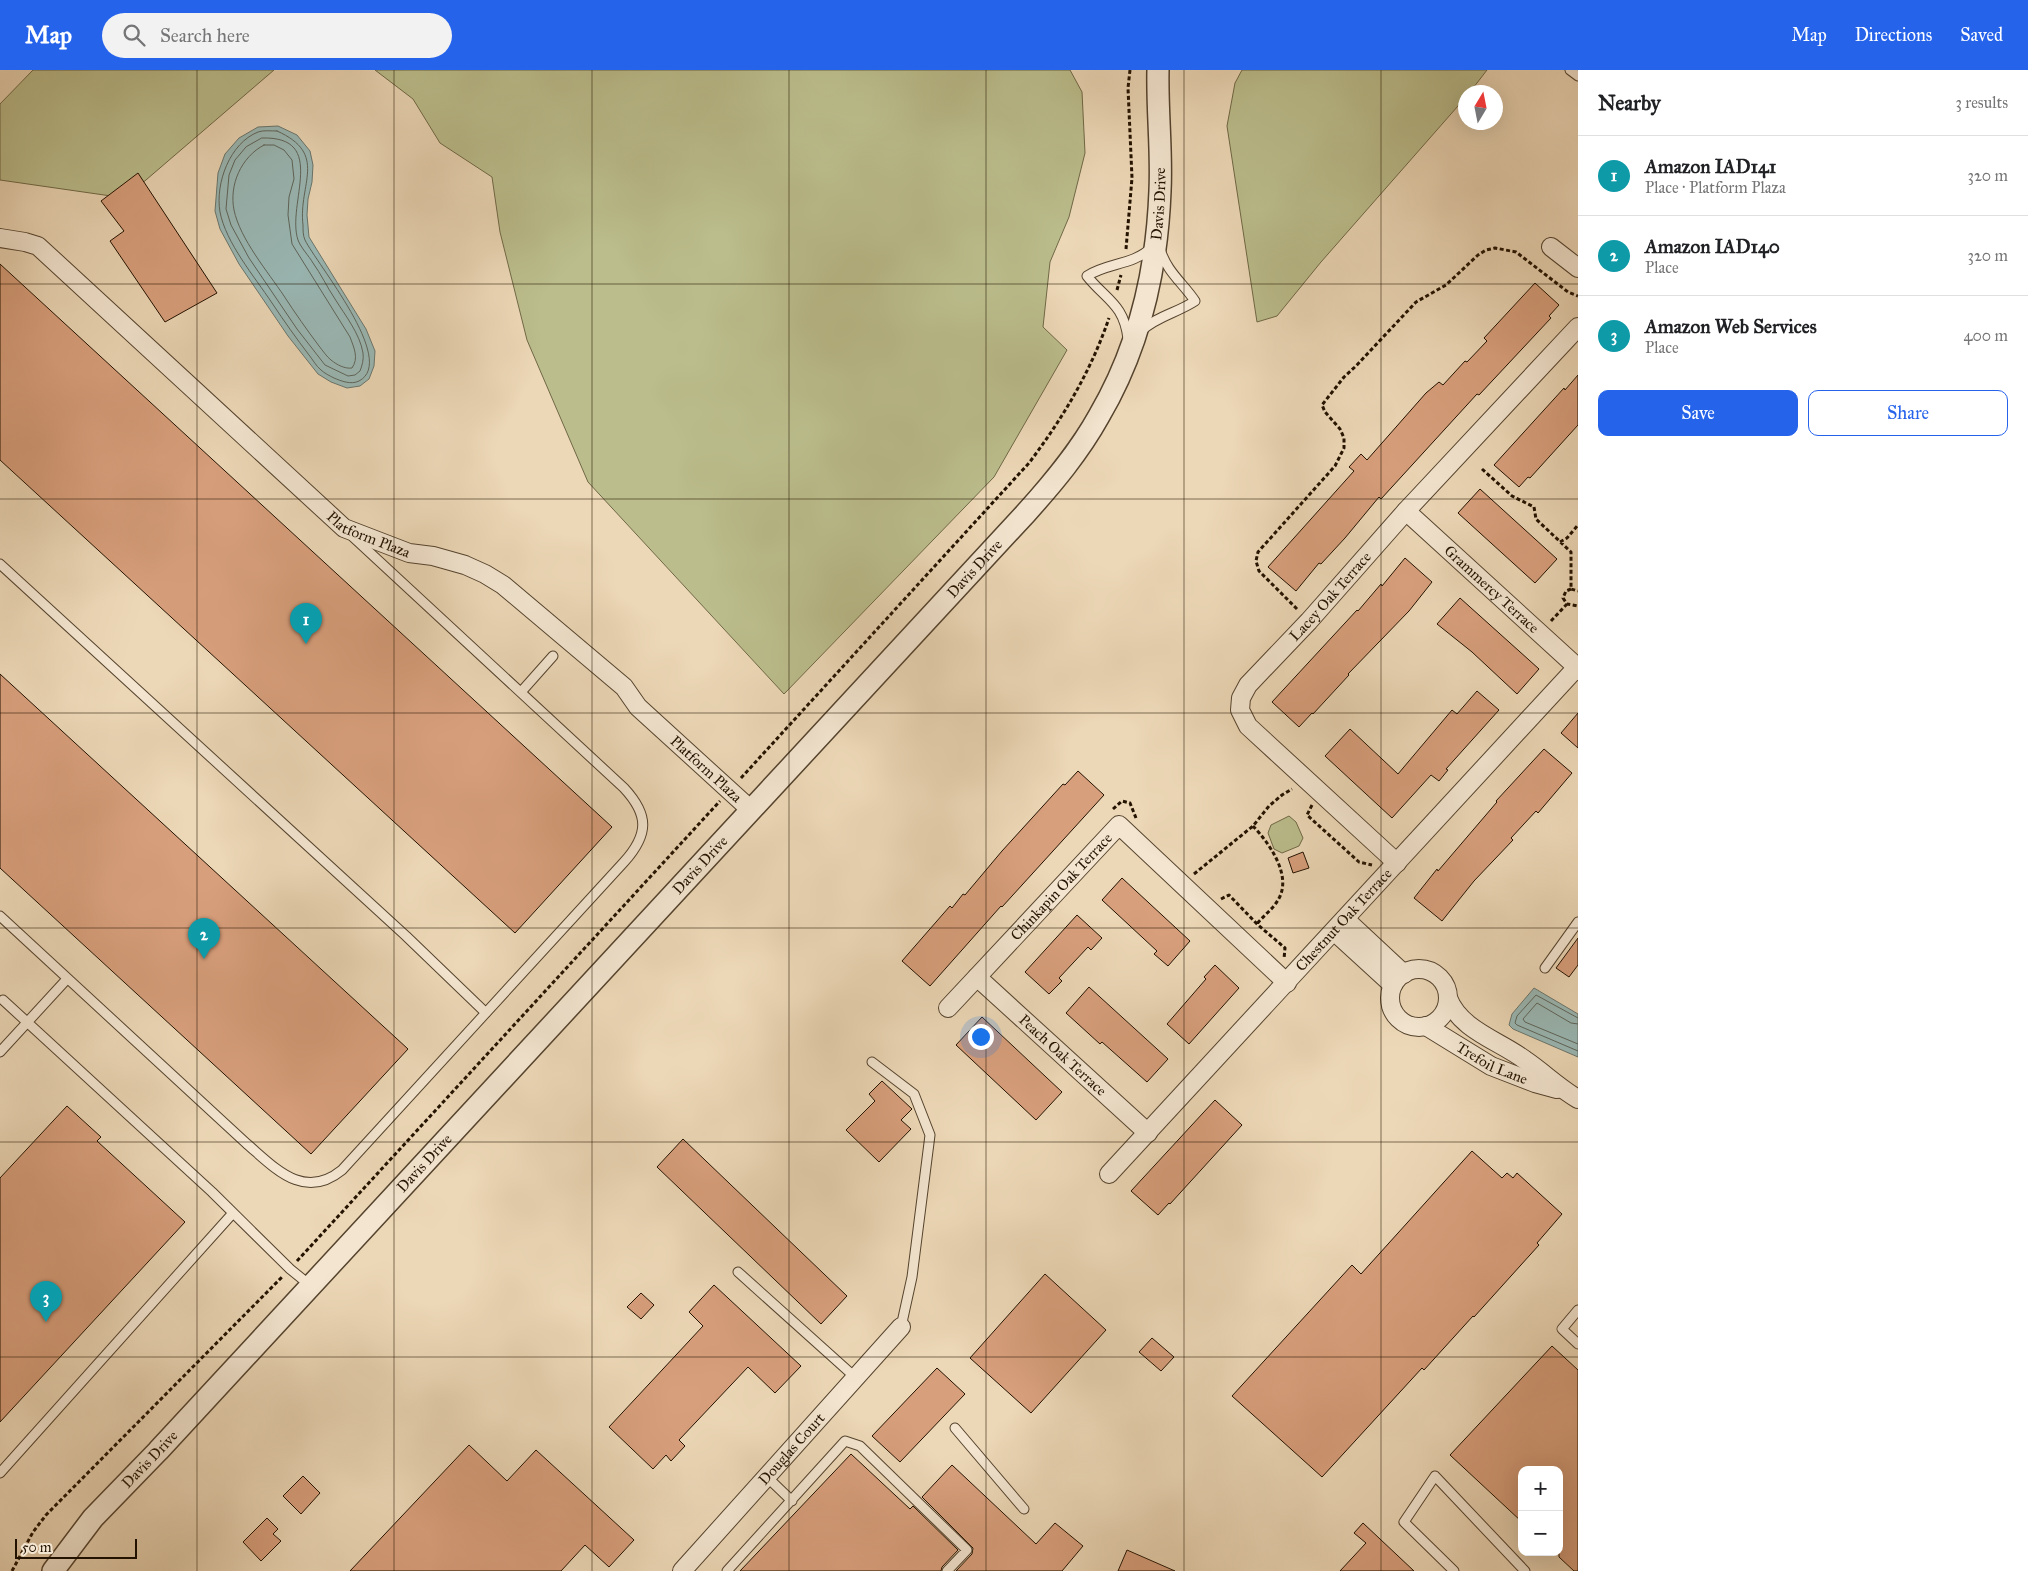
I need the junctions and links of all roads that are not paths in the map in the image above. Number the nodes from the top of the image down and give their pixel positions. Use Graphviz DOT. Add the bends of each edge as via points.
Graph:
graph roads {
  1 [pos="1158,70"];
  2 [pos="1570,70"];
  3 [pos="1578,76"];
  4 [pos="0,238"];
  5 [pos="1157,240"];
  6 [pos="1551,247"];
  7 [pos="1578,268"];
  8 [pos="1578,328"];
  9 [pos="1132,343"];
  10 [pos="1406,511"];
  11 [pos="344,528"];
  12 [pos="0,564"];
  13 [pos="553,656"];
  14 [pos="1578,667"];
  15 [pos="521,692"];
  16 [pos="752,810"];
  17 [pos="1396,863"];
  18 [pos="0,916"];
  19 [pos="1578,922"];
  20 [pos="1340,925"];
  21 [pos="1545,968"];
  22 [pos="977,977"];
  23 [pos="68,978"];
  24 [pos="1398,979"];
  25 [pos="1287,982"];
  26 [pos="1448,998"];
  27 [pos="3,1000"];
  28 [pos="948,1008"];
  29 [pos="486,1013"];
  30 [pos="27,1022"];
  31 [pos="1426,1026"];
  32 [pos="0,1052"];
  33 [pos="872,1062"];
  34 [pos="1562,1090"];
  35 [pos="1578,1099"];
  36 [pos="1148,1133"];
  37 [pos="1109,1174"];
  38 [pos="233,1213"];
  39 [pos="738,1272"];
  40 [pos="311,1286"];
  41 [pos="1578,1310"];
  42 [pos="901,1327"];
  43 [pos="1578,1344"];
  44 [pos="856,1378"];
  45 [pos="955,1428"];
  46 [pos="0,1472"];
  47 [pos="767,1477"];
  48 [pos="792,1501"];
  49 [pos="1024,1510"];
  50 [pos="53,1571"];
  51 [pos="682,1571"];
  52 [pos="727,1571"];
  53 [pos="947,1571"];
  54 [pos="1454,1571"];
  55 [pos="1525,1571"];
  1 -- 5 [label="street, Davis Drive" via="1160,190"];
  2 -- 3 [label="lane"];
  4 -- 11 [label="street, Platform Plaza" via="38,246"];
  5 -- 9 [label="street, Davis Drive" via="1149,289"];
  5 -- 9 [label="lane" via="1169,270 1195,301 1147,325"];
  5 -- 9 [label="lane" via="1138,258 1096,270 1087,276 1119,309"];
  6 -- 7 [label="street"];
  8 -- 10 [label="street, Lacey Oak Terrace"];
  9 -- 16 [label="street, Davis Drive" via="1099,416 1053,482"];
  10 -- 14 [label="street, Grammercy Terrace"];
  10 -- 17 [label="street, Lacey Oak Terrace" via="1248,685 1241,698 1240,710 1248,726"];
  11 -- 15 [label="lane"];
  11 -- 16 [label="street, Platform Plaza" via="408,553 464,565 503,585 624,687 638,707"];
  12 -- 29 [label="lane"];
  13 -- 15 [label="lane"];
  14 -- 17 [label="street, Chestnut Oak Terrace"];
  15 -- 29 [label="lane" via="624,788 641,811 643,824 635,850"];
  16 -- 40 [label="street, Davis Drive"];
  17 -- 20 [label="street, Chestnut Oak Terrace"];
  18 -- 23 [label="lane"];
  19 -- 21 [label="lane"];
  20 -- 24 [label="street"];
  20 -- 25 [label="street, Chestnut Oak Terrace"];
  22 -- 25 [label="street, Chinkapin Oak Terrace" via="1119,824"];
  22 -- 28 [label="street, Chinkapin Oak Terrace"];
  22 -- 36 [label="street, Peach Oak Terrace"];
  23 -- 29 [label="lane" via="247,1144 279,1171 304,1182 331,1179 342,1170"];
  23 -- 30 [label="lane"];
  24 -- 26 [label="street, Trefoil Lane" via="1416,969 1435,973 1442,980"];
  24 -- 31 [label="street, Trefoil Lane" via="1390,993 1394,1012 1407,1024"];
  25 -- 36 [label="street, Chestnut Oak Terrace"];
  26 -- 31 [label="street" via="1442,1016"];
  26 -- 34 [label="street, Trefoil Lane" via="1456,1012 1472,1026 1516,1053"];
  27 -- 30 [label="lane"];
  30 -- 32 [label="lane"];
  30 -- 38 [label="lane"];
  31 -- 34 [label="street, Trefoil Lane" via="1491,1066"];
  33 -- 42 [label="lane" via="914,1094 930,1135 912,1277"];
  34 -- 35 [label="street, Trefoil Lane"];
  36 -- 37 [label="street, Chestnut Oak Terrace"];
  38 -- 40 [label="lane"];
  38 -- 46 [label="lane"];
  39 -- 44 [label="lane"];
  40 -- 50 [label="street, Davis Drive" via="93,1518"];
  41 -- 43 [label="lane" via="1562,1329"];
  42 -- 44 [label="street, Douglas Court"];
  44 -- 47 [label="street, Douglas Court"];
  45 -- 49 [label="lane"];
  47 -- 48 [label="lane"];
  47 -- 51 [label="street, Douglas Court"];
  48 -- 52 [label="lane"];
  48 -- 53 [label="lane" via="845,1441 860,1446 966,1550"];
  54 -- 55 [label="lane" via="1404,1522 1435,1476"];
}
